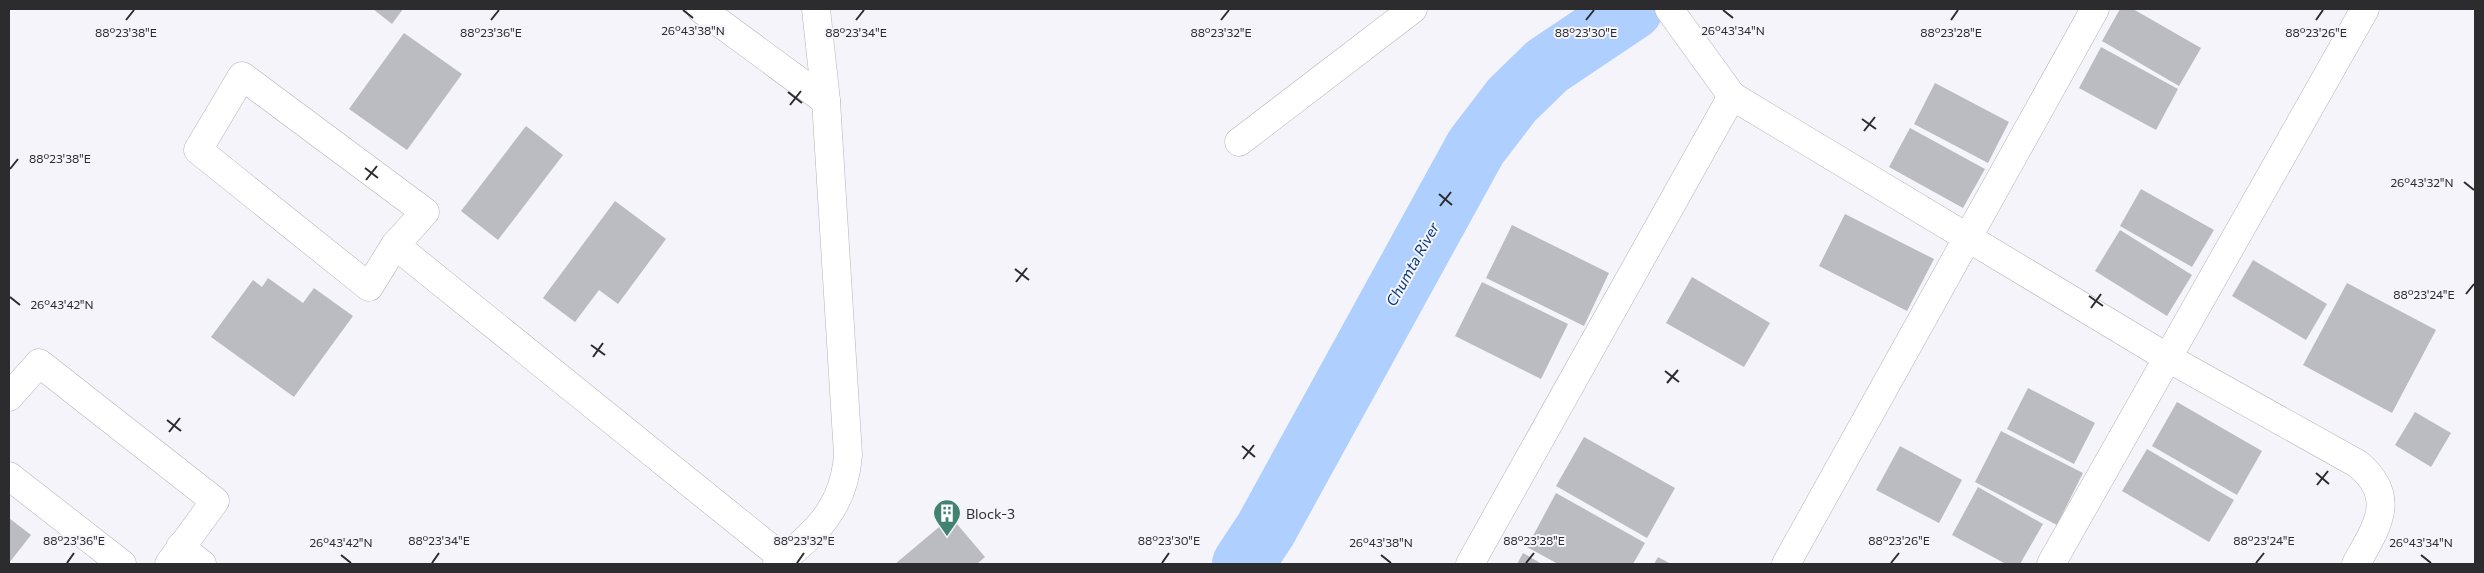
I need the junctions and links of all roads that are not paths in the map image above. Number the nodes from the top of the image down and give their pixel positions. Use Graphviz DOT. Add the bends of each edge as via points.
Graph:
graph roads {
  1 [pos="701,9"];
  2 [pos="816,9"];
  3 [pos="1413,9"];
  4 [pos="1669,9"];
  5 [pos="2095,9"];
  6 [pos="2365,9"];
  7 [pos="1732,96"];
  8 [pos="826,100"];
  9 [pos="1239,142"];
  10 [pos="1968,238"];
  11 [pos="395,245"];
  12 [pos="2168,358"];
  13 [pos="9,397"];
  14 [pos="9,476"];
  15 [pos="175,556"];
  16 [pos="780,562"];
  17 [pos="122,564"];
  18 [pos="202,564"];
  19 [pos="1470,564"];
  20 [pos="1786,564"];
  21 [pos="2051,564"];
  22 [pos="2356,564"];
  1 -- 8 [label="street"];
  2 -- 8 [label="street"];
  3 -- 9 [label="street"];
  4 -- 7 [label="street"];
  5 -- 10 [label="street"];
  6 -- 12 [label="street"];
  7 -- 10 [label="street"];
  7 -- 19 [label="street"];
  8 -- 16 [label="street" via="848,455 837,500 823,523"];
  10 -- 12 [label="street"];
  10 -- 20 [label="street"];
  11 -- 11 [label="street" via="425,212 242,76 198,150 369,288"];
  11 -- 16 [label="street"];
  12 -- 21 [label="street"];
  12 -- 22 [label="street" via="2337,451 2368,473 2376,485 2382,512"];
  13 -- 15 [label="street" via="39,362 214,501"];
  14 -- 17 [label="street"];
  15 -- 18 [label="street"];
}
